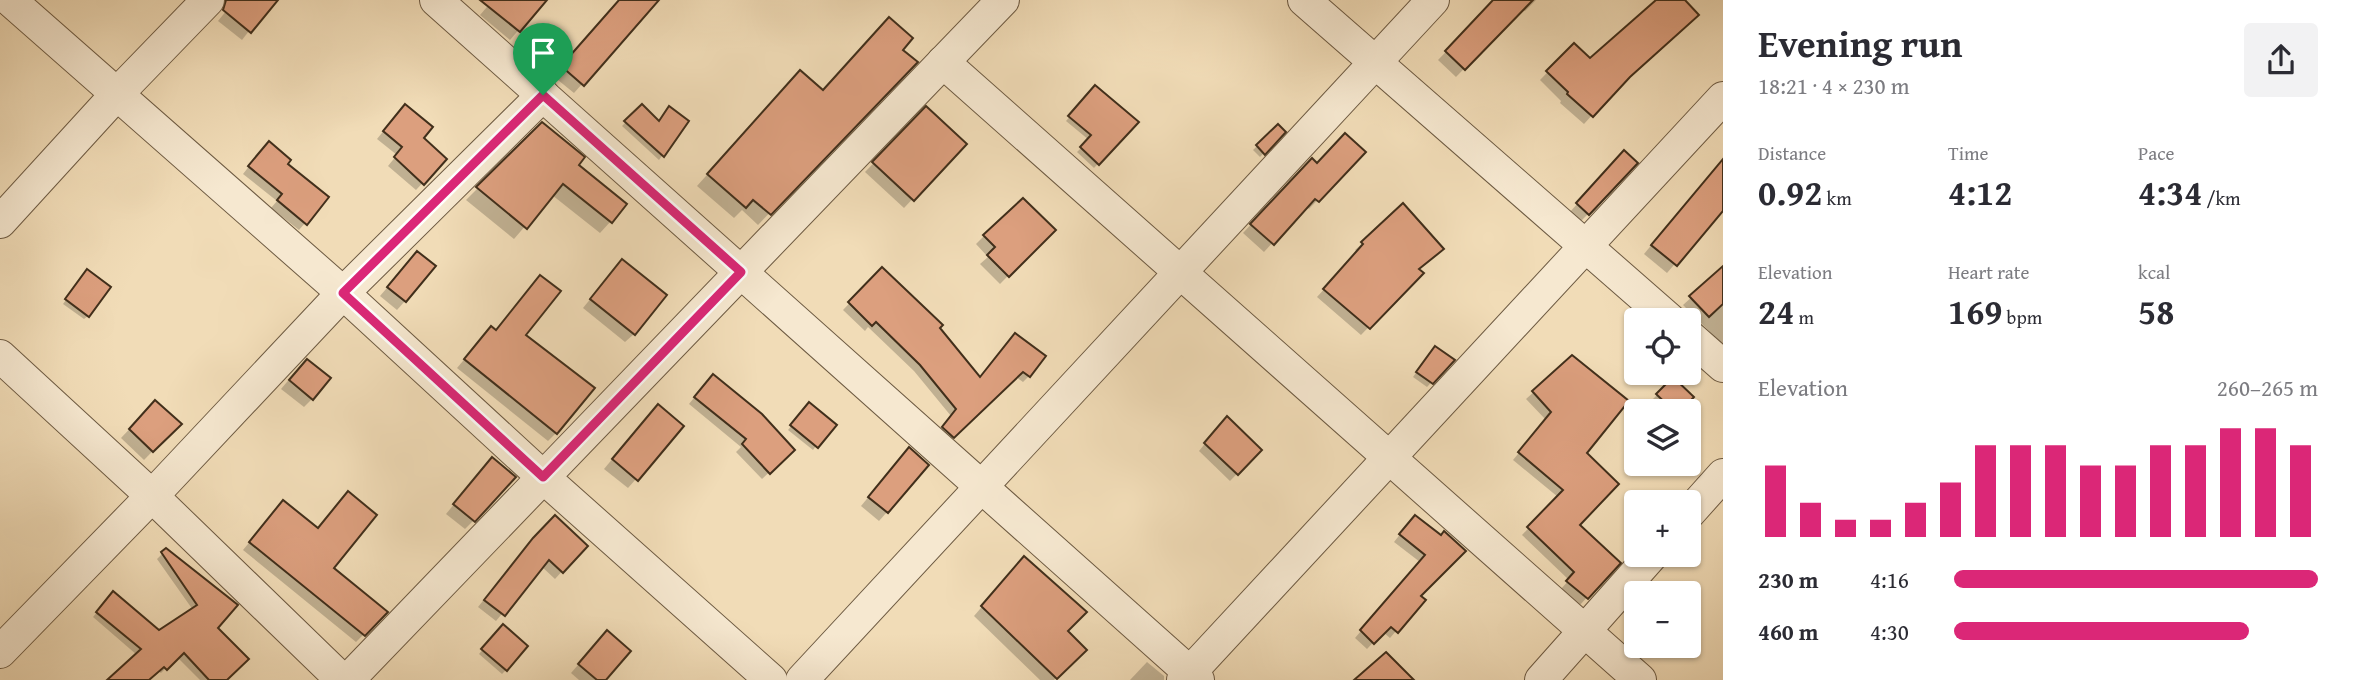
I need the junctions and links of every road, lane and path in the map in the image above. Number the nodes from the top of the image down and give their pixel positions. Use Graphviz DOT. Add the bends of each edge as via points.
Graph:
graph roads {
  1 [pos="10,0"];
  2 [pos="208,0"];
  3 [pos="436,0"];
  4 [pos="1003,0"];
  5 [pos="1304,0"];
  6 [pos="1433,0"];
  7 [pos="943,62"];
  8 [pos="1376,62"];
  9 [pos="116,95"];
  10 [pos="543,95"];
  11 [pos="1723,98"];
  12 [pos="0,222"];
  13 [pos="1585,247"];
  14 [pos="1181,271"];
  15 [pos="741,272"];
  16 [pos="343,293"];
  17 [pos="1656,308"];
  18 [pos="1701,347"];
  19 [pos="0,356"];
  20 [pos="1723,366"];
  21 [pos="1390,457"];
  22 [pos="1723,475"];
  23 [pos="543,477"];
  24 [pos="982,485"];
  25 [pos="152,496"];
  26 [pos="1701,500"];
  27 [pos="1641,567"];
  28 [pos="1586,630"];
  29 [pos="0,652"];
  30 [pos="1190,678"];
  31 [pos="342,680"];
  32 [pos="348,680"];
  33 [pos="771,680"];
  34 [pos="802,680"];
  35 [pos="1541,680"];
  36 [pos="1640,680"];
  1 -- 9 [label="street"];
  2 -- 9 [label="street"];
  3 -- 10 [label="street"];
  4 -- 7 [label="street"];
  5 -- 8 [label="street"];
  6 -- 8 [label="street"];
  7 -- 14 [label="street"];
  7 -- 15 [label="street"];
  8 -- 13 [label="street"];
  8 -- 14 [label="street"];
  9 -- 12 [label="street"];
  9 -- 16 [label="street"];
  10 -- 15 [label="street"];
  10 -- 16 [label="street"];
  11 -- 13 [label="street"];
  13 -- 17 [label="street"];
  13 -- 21 [label="street"];
  14 -- 21 [label="street"];
  14 -- 24 [label="street"];
  15 -- 23 [label="street"];
  15 -- 24 [label="street"];
  16 -- 23 [label="street"];
  16 -- 25 [label="street"];
  18 -- 20 [label="street"];
  19 -- 25 [label="street"];
  21 -- 28 [label="street"];
  21 -- 30 [label="street"];
  22 -- 26 [label="street"];
  23 -- 32 [label="street"];
  23 -- 33 [label="street"];
  24 -- 30 [label="street"];
  24 -- 34 [label="street"];
  25 -- 29 [label="street"];
  25 -- 31 [label="street"];
  27 -- 28 [label="street"];
  28 -- 35 [label="street"];
  28 -- 36 [label="street"];
}
